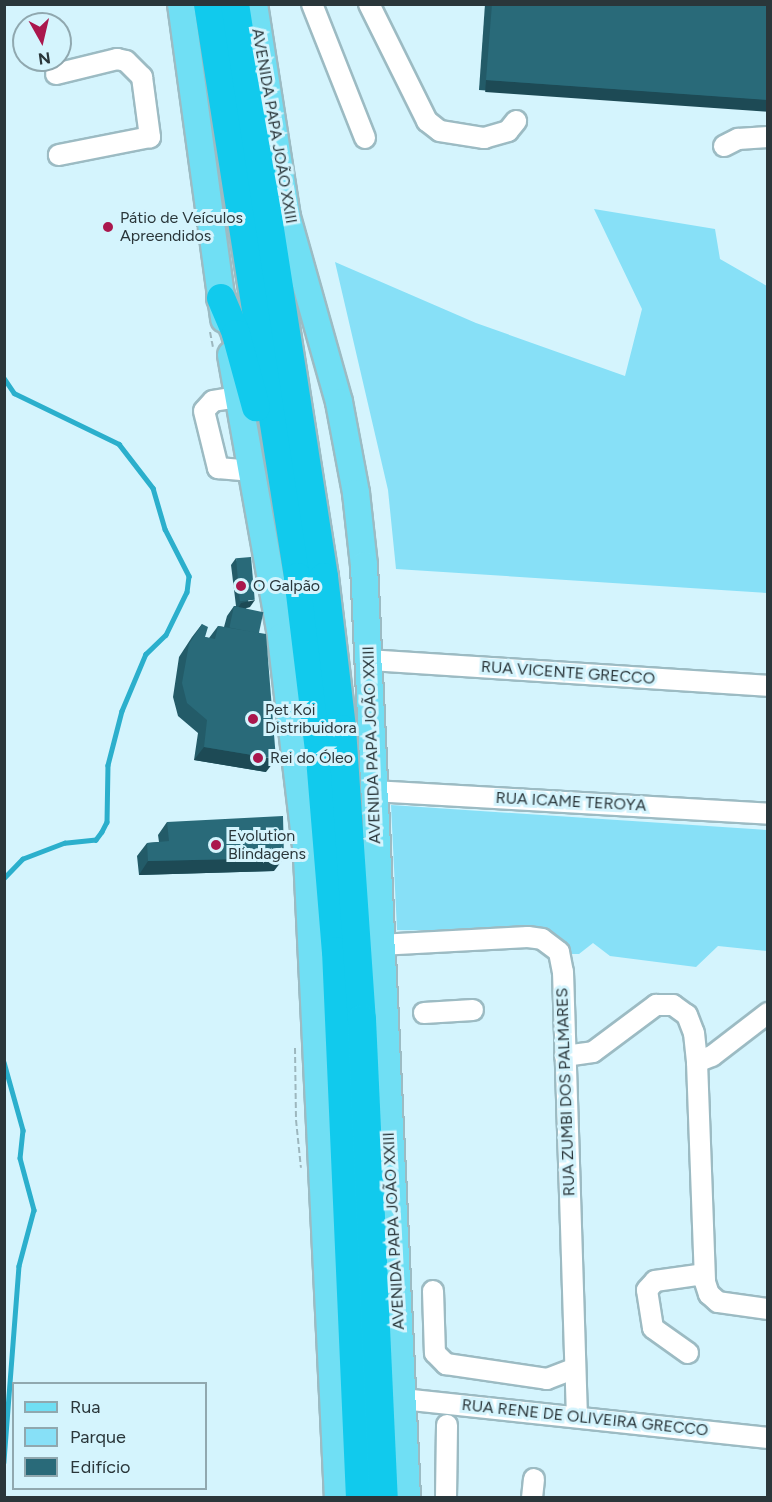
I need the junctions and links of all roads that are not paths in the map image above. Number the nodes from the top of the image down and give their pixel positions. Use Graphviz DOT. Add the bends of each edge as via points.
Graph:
graph roads {
  1 [pos="181,4"];
  2 [pos="208,4"];
  3 [pos="235,4"];
  4 [pos="254,4"];
  5 [pos="312,4"];
  6 [pos="369,4"];
  7 [pos="56,74"];
  8 [pos="516,121"];
  9 [pos="768,137"];
  10 [pos="365,138"];
  11 [pos="724,146"];
  12 [pos="59,155"];
  13 [pos="287,218"];
  14 [pos="221,298"];
  15 [pos="238,397"];
  16 [pos="250,471"];
  17 [pos="311,577"];
  18 [pos="369,660"];
  19 [pos="768,686"];
  20 [pos="374,790"];
  21 [pos="768,814"];
  22 [pos="379,945"];
  23 [pos="473,1010"];
  24 [pos="424,1013"];
  25 [pos="768,1013"];
  26 [pos="696,1042"];
  27 [pos="727,1042"];
  28 [pos="565,1056"];
  29 [pos="697,1062"];
  30 [pos="704,1274"];
  31 [pos="432,1291"];
  32 [pos="768,1309"];
  33 [pos="687,1353"];
  34 [pos="575,1368"];
  35 [pos="380,1409"];
  36 [pos="577,1417"];
  37 [pos="447,1425"];
  38 [pos="768,1438"];
  39 [pos="338,1497"];
  40 [pos="360,1497"];
  41 [pos="384,1497"];
  42 [pos="407,1497"];
  43 [pos="446,1497"];
  1 -- 14 [label="main road"];
  2 -- 17 [label="highway, AVENIDA PAPA JOÃO XXIII"];
  3 -- 17 [label="highway, AVENIDA PAPA JOÃO XXIII"];
  4 -- 13 [label="main road, AVENIDA PAPA JOÃO XXIII"];
  5 -- 10 [label="street"];
  6 -- 8 [label="street" via="427,121 440,131 484,138 508,130"];
  7 -- 12 [label="street" via="117,59 126,61 142,77 150,137"];
  9 -- 11 [label="street" via="738,139"];
  13 -- 17 [label="highway" via="330,532"];
  13 -- 18 [label="main road, AVENIDA PAPA JOÃO XXIII" via="306,275 348,444 364,565"];
  14 -- 15 [label="main road"];
  14 -- 17 [label="highway" via="239,344 282,524"];
  15 -- 16 [label="main road"];
  15 -- 16 [label="street" via="213,401 204,411 219,468"];
  16 -- 39 [label="main road" via="281,637 308,856"];
  17 -- 35 [label="highway, AVENIDA PAPA JOÃO XXIII" via="329,846"];
  18 -- 19 [label="street, RUA VICENTE GRECCO"];
  18 -- 20 [label="main road, AVENIDA PAPA JOÃO XXIII"];
  20 -- 21 [label="street, RUA ICAME TEROYA"];
  20 -- 22 [label="main road, AVENIDA PAPA JOÃO XXIII"];
  22 -- 28 [label="street, RUA ZUMBI DOS PALMARES" via="528,937 548,942 559,952 562,966"];
  22 -- 35 [label="main road, AVENIDA PAPA JOÃO XXIII"];
  23 -- 24 [label="street"];
  25 -- 27 [label="street"];
  26 -- 27 [label="street"];
  26 -- 28 [label="street" via="687,1016 673,1005 663,1004 645,1011 593,1052"];
  26 -- 29 [label="street"];
  27 -- 29 [label="street" via="712,1056"];
  28 -- 34 [label="street, RUA ZUMBI DOS PALMARES"];
  29 -- 30 [label="street"];
  30 -- 32 [label="street" via="709,1294 718,1302"];
  30 -- 33 [label="street" via="655,1281 647,1290 653,1328"];
  31 -- 34 [label="street" via="435,1353 446,1364 547,1379"];
  34 -- 36 [label="street, RUA ZUMBI DOS PALMARES"];
  35 -- 36 [label="street, RUA RENE DE OLIVEIRA GRECCO"];
  35 -- 40 [label="highway, AVENIDA PAPA JOÃO XXIII"];
  35 -- 41 [label="highway, AVENIDA PAPA JOÃO XXIII"];
  35 -- 42 [label="main road, AVENIDA PAPA JOÃO XXIII"];
  36 -- 38 [label="street, RUA RENE DE OLIVEIRA GRECCO"];
  37 -- 43 [label="street"];
}
